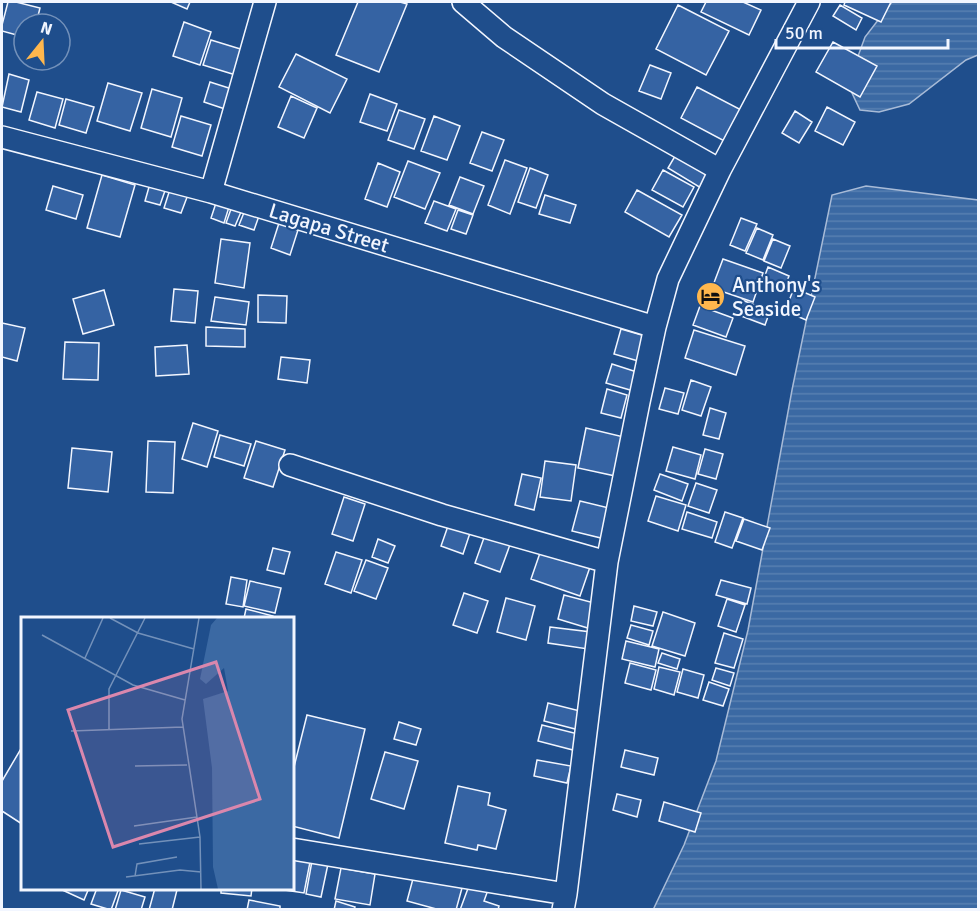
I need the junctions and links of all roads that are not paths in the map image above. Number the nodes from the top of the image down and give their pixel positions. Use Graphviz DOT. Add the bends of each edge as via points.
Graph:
graph roads {
  1 [pos="265,2"];
  2 [pos="464,2"];
  3 [pos="809,2"];
  4 [pos="2,137"];
  5 [pos="720,170"];
  6 [pos="211,192"];
  7 [pos="655,327"];
  8 [pos="290,465"];
  9 [pos="607,562"];
  10 [pos="294,849"];
  11 [pos="565,902"];
  1 -- 6 [label="street"];
  2 -- 5 [label="street" via="504,37 603,104"];
  3 -- 5 [label="street"];
  4 -- 6 [label="street, Lagapa Street"];
  5 -- 7 [label="street" via="668,279"];
  6 -- 7 [label="street, Lagapa Street"];
  7 -- 9 [label="street"];
  8 -- 9 [label="street" via="442,515"];
  9 -- 11 [label="street"];
  10 -- 11 [label="street"];
}
